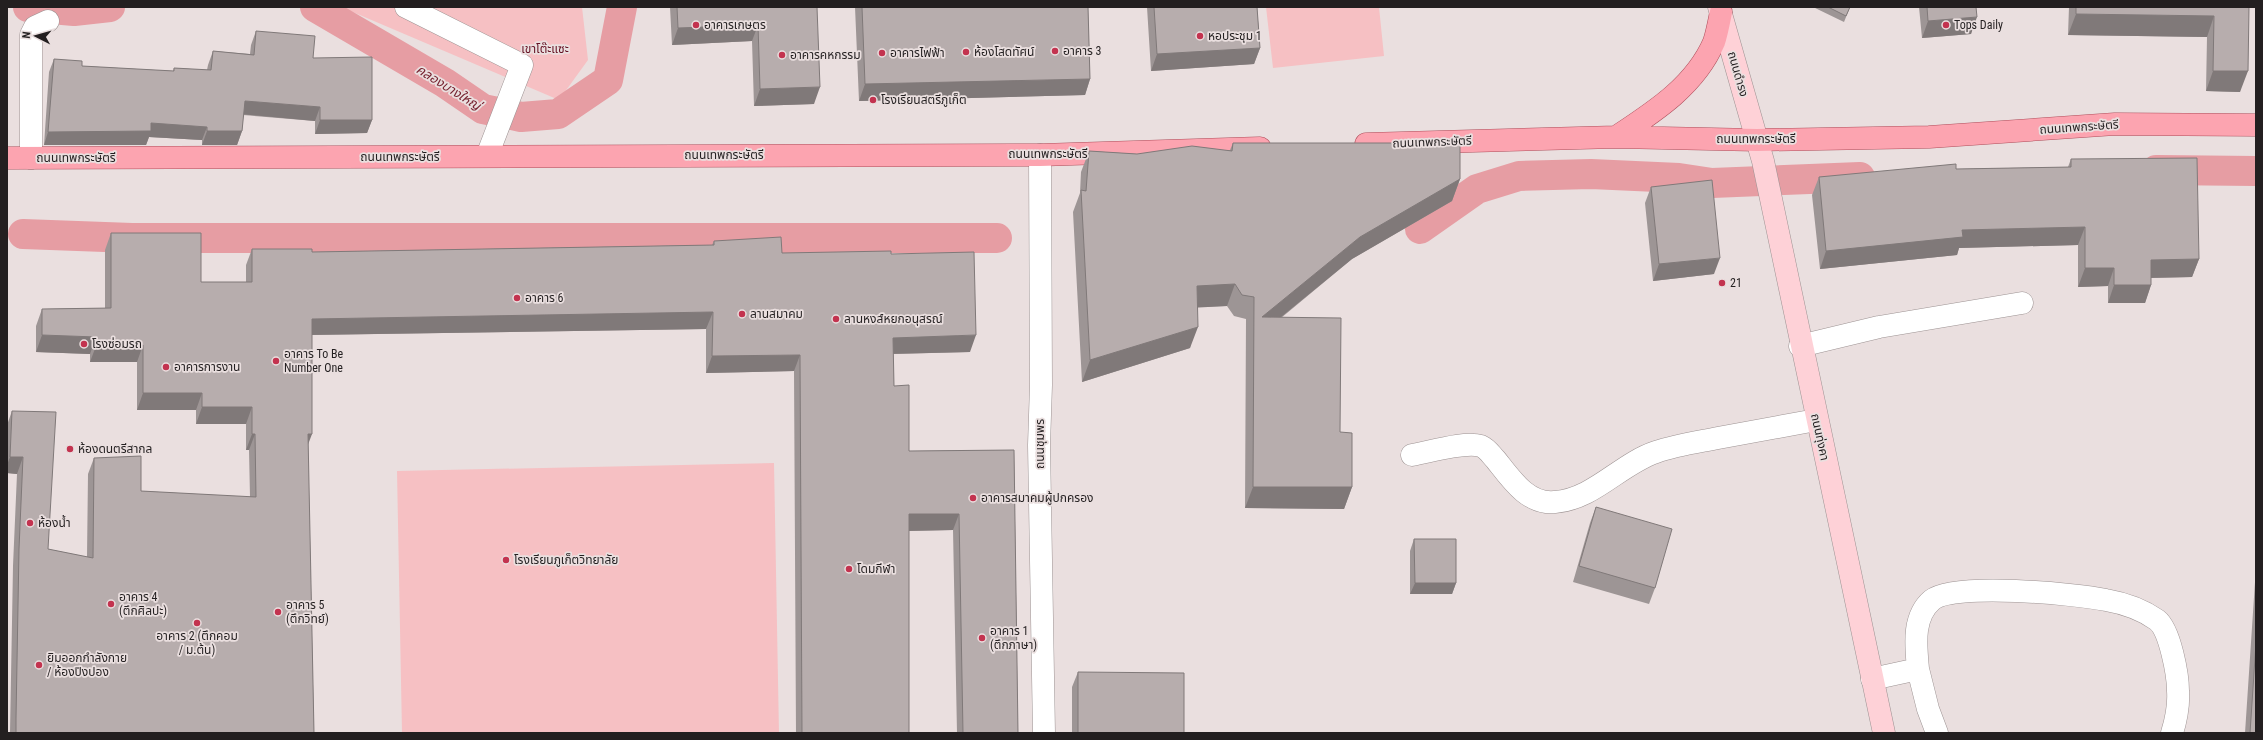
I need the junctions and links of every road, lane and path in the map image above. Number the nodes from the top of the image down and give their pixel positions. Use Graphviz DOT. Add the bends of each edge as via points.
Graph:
graph roads {
  1 [pos="406,7"];
  2 [pos="1720,10"];
  3 [pos="48,21"];
  4 [pos="2256,125"];
  5 [pos="1616,138"];
  6 [pos="1757,140"];
  7 [pos="1342,145"];
  8 [pos="1279,148"];
  9 [pos="490,150"];
  10 [pos="1040,155"];
  11 [pos="7,158"];
  12 [pos="31,158"];
  13 [pos="2022,303"];
  14 [pos="1800,346"];
  15 [pos="1816,420"];
  16 [pos="1412,455"];
  17 [pos="1918,669"];
  18 [pos="1872,679"];
  19 [pos="1044,733"];
  20 [pos="1884,733"];
  21 [pos="1938,733"];
  22 [pos="2172,733"];
  1 -- 9 [label="street" via="522,65"];
  2 -- 5 [label="main road" via="1714,41 1681,89 1664,105"];
  2 -- 6 [label="main road, ถนนดำรง"];
  3 -- 12 [label="street" via="35,27 31,35"];
  4 -- 6 [label="main road, ถนนเทพกระษัตรี" via="2115,124 1929,137"];
  5 -- 6 [label="main road, ถนนเทพกระษัตรี"];
  5 -- 7 [label="main road, ถนนเทพกระษัตรี"];
  6 -- 14 [label="main road, ถนนทุ่งคา"];
  8 -- 10 [label="main road, ถนนเทพกระษัตรี"];
  9 -- 10 [label="main road, ถนนเทพกระษัตรี"];
  9 -- 12 [label="main road, ถนนเทพกระษัตรี"];
  10 -- 19 [label="street, ถนนชุมพร" via="1039,445"];
  11 -- 12 [label="main road, ถนนเทพกระษัตรี"];
  13 -- 14 [label="street" via="1879,327"];
  14 -- 15 [label="main road, ถนนทุ่งคา"];
  15 -- 16 [label="street" via="1657,451 1630,464 1584,494 1571,500 1554,502 1543,502 1530,497 1513,482 1487,450 1480,446"];
  15 -- 18 [label="main road, ถนนทุ่งคา"];
  17 -- 18 [label="street"];
  17 -- 21 [label="street" via="1928,709"];
  17 -- 22 [label="street" via="1916,635 1919,623 1932,600 1944,595 2004,591 2107,600 2137,610 2158,621 2170,642 2178,691 2176,720"];
  18 -- 20 [label="main road, ถนนทุ่งคา"];
}
